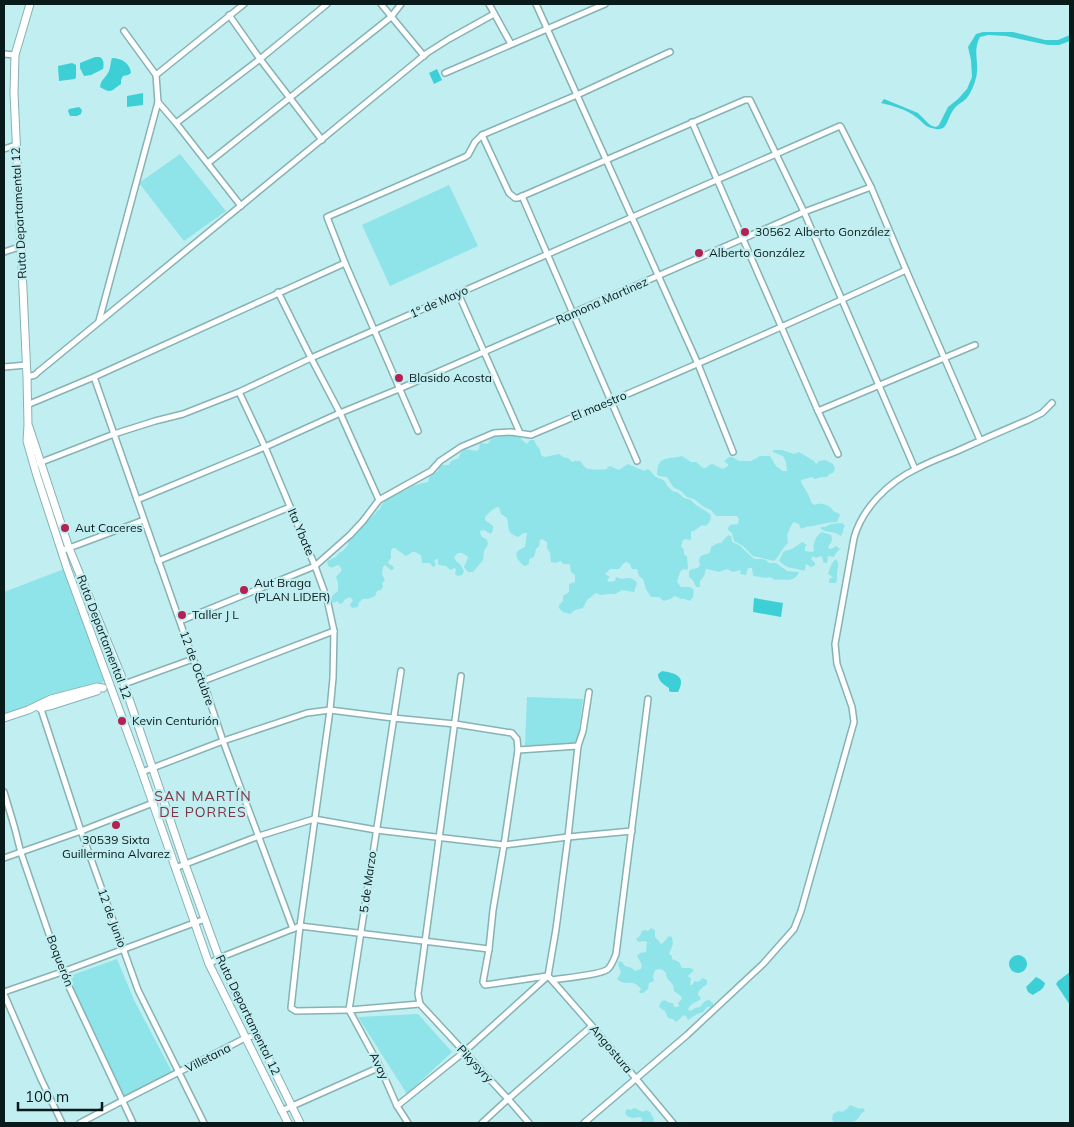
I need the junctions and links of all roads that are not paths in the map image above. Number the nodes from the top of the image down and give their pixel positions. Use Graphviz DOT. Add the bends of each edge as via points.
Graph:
graph roads {
  1 [pos="30,4"];
  2 [pos="244,4"];
  3 [pos="327,4"];
  4 [pos="381,4"];
  5 [pos="402,4"];
  6 [pos="489,4"];
  7 [pos="536,4"];
  8 [pos="605,4"];
  9 [pos="494,14"];
  10 [pos="229,16"];
  11 [pos="391,17"];
  12 [pos="547,28"];
  13 [pos="124,31"];
  14 [pos="511,44"];
  15 [pos="670,52"];
  16 [pos="4,54"];
  17 [pos="15,55"];
  18 [pos="424,56"];
  19 [pos="260,59"];
  20 [pos="445,73"];
  21 [pos="156,75"];
  22 [pos="577,95"];
  23 [pos="290,98"];
  24 [pos="158,102"];
  25 [pos="692,122"];
  26 [pos="176,123"];
  27 [pos="482,135"];
  28 [pos="322,140"];
  29 [pos="16,145"];
  30 [pos="4,149"];
  31 [pos="776,154"];
  32 [pos="606,160"];
  33 [pos="208,163"];
  34 [pos="717,179"];
  35 [pos="871,187"];
  36 [pos="522,196"];
  37 [pos="241,206"];
  38 [pos="804,212"];
  39 [pos="632,217"];
  40 [pos="744,239"];
  41 [pos="22,246"];
  42 [pos="4,252"];
  43 [pos="547,254"];
  44 [pos="345,263"];
  45 [pos="906,270"];
  46 [pos="658,276"];
  47 [pos="278,292"];
  48 [pos="458,293"];
  49 [pos="842,300"];
  50 [pos="573,313"];
  51 [pos="98,322"];
  52 [pos="782,327"];
  53 [pos="374,330"];
  54 [pos="975,345"];
  55 [pos="484,352"];
  56 [pos="311,358"];
  57 [pos="945,358"];
  58 [pos="698,364"];
  59 [pos="27,365"];
  60 [pos="4,367"];
  61 [pos="27,377"];
  62 [pos="94,377"];
  63 [pos="879,385"];
  64 [pos="399,389"];
  65 [pos="239,392"];
  66 [pos="611,401"];
  67 [pos="1052,403"];
  68 [pos="27,405"];
  69 [pos="818,411"];
  70 [pos="340,413"];
  71 [pos="418,431"];
  72 [pos="520,433"];
  73 [pos="114,434"];
  74 [pos="980,440"];
  75 [pos="265,448"];
  76 [pos="732,452"];
  77 [pos="838,454"];
  78 [pos="637,461"];
  79 [pos="37,463"];
  80 [pos="914,469"];
  81 [pos="137,500"];
  82 [pos="379,500"];
  83 [pos="290,507"];
  84 [pos="144,520"];
  85 [pos="69,548"];
  86 [pos="61,551"];
  87 [pos="158,561"];
  88 [pos="315,566"];
  89 [pos="180,621"];
  90 [pos="334,631"];
  91 [pos="194,659"];
  92 [pos="401,671"];
  93 [pos="461,676"];
  94 [pos="203,681"];
  95 [pos="124,684"];
  96 [pos="111,687"];
  97 [pos="589,692"];
  98 [pos="648,699"];
  99 [pos="40,706"];
  100 [pos="330,710"];
  101 [pos="4,718"];
  102 [pos="394,718"];
  103 [pos="455,724"];
  104 [pos="223,741"];
  105 [pos="578,746"];
  106 [pos="518,750"];
  107 [pos="152,768"];
  108 [pos="142,772"];
  109 [pos="4,792"];
  110 [pos="153,803"];
  111 [pos="314,819"];
  112 [pos="376,830"];
  113 [pos="81,831"];
  114 [pos="632,831"];
  115 [pos="259,836"];
  116 [pos="568,837"];
  117 [pos="440,838"];
  118 [pos="504,845"];
  119 [pos="21,853"];
  120 [pos="4,858"];
  121 [pos="185,864"];
  122 [pos="176,868"];
  123 [pos="205,919"];
  124 [pos="194,923"];
  125 [pos="300,926"];
  126 [pos="293,929"];
  127 [pos="360,934"];
  128 [pos="425,942"];
  129 [pos="124,948"];
  130 [pos="489,949"];
  131 [pos="219,958"];
  132 [pos="209,964"];
  133 [pos="62,972"];
  134 [pos="550,978"];
  135 [pos="4,993"];
  136 [pos="420,1004"];
  137 [pos="349,1010"];
  138 [pos="592,1026"];
  139 [pos="257,1035"];
  140 [pos="246,1038"];
  141 [pos="464,1052"];
  142 [pos="380,1067"];
  143 [pos="179,1073"];
  144 [pos="635,1078"];
  145 [pos="508,1099"];
  146 [pos="122,1100"];
  147 [pos="292,1106"];
  148 [pos="397,1106"];
  149 [pos="282,1111"];
  150 [pos="62,1123"];
  151 [pos="80,1123"];
  152 [pos="133,1123"];
  153 [pos="204,1123"];
  154 [pos="288,1123"];
  155 [pos="300,1123"];
  156 [pos="408,1123"];
  157 [pos="482,1123"];
  158 [pos="529,1123"];
  159 [pos="584,1123"];
  160 [pos="672,1123"];
  1 -- 17 [label="main road, Ruta Departamental 12"];
  2 -- 10 [label="street"];
  3 -- 19 [label="street"];
  4 -- 11 [label="street"];
  5 -- 11 [label="street"];
  6 -- 9 [label="street"];
  7 -- 12 [label="street"];
  8 -- 12 [label="street"];
  9 -- 14 [label="street"];
  9 -- 18 [label="street"];
  10 -- 19 [label="street"];
  10 -- 21 [label="street"];
  11 -- 18 [label="street"];
  11 -- 23 [label="street"];
  12 -- 14 [label="street"];
  12 -- 22 [label="street"];
  13 -- 21 [label="street"];
  14 -- 20 [label="street"];
  15 -- 22 [label="street"];
  16 -- 17 [label="street"];
  17 -- 29 [label="main road, Ruta Departamental 12"];
  18 -- 28 [label="street"];
  19 -- 23 [label="street"];
  19 -- 26 [label="street"];
  21 -- 24 [label="street"];
  22 -- 27 [label="street"];
  22 -- 32 [label="street"];
  23 -- 28 [label="street"];
  23 -- 33 [label="street"];
  24 -- 26 [label="street"];
  24 -- 51 [label="street"];
  25 -- 31 [label="street" via="750,100"];
  25 -- 32 [label="street"];
  25 -- 34 [label="street"];
  26 -- 33 [label="street"];
  27 -- 36 [label="street" via="509,193 514,198"];
  27 -- 44 [label="street" via="465,157 327,218"];
  28 -- 37 [label="street"];
  29 -- 30 [label="street"];
  29 -- 41 [label="main road, Ruta Departamental 12"];
  31 -- 34 [label="street, 1° de Mayo"];
  31 -- 35 [label="street, 1° de Mayo" via="840,126"];
  31 -- 38 [label="street"];
  32 -- 36 [label="street"];
  32 -- 39 [label="street"];
  33 -- 37 [label="street"];
  34 -- 39 [label="street, 1° de Mayo"];
  34 -- 40 [label="street"];
  35 -- 38 [label="street, Ramona Martinez"];
  35 -- 45 [label="street"];
  36 -- 43 [label="street"];
  37 -- 51 [label="street"];
  38 -- 40 [label="street, Ramona Martinez"];
  38 -- 49 [label="street"];
  39 -- 43 [label="street, 1° de Mayo"];
  39 -- 46 [label="street"];
  40 -- 46 [label="street, Ramona Martinez"];
  40 -- 52 [label="street"];
  41 -- 42 [label="street"];
  41 -- 59 [label="main road, Ruta Departamental 12"];
  43 -- 48 [label="street, 1° de Mayo"];
  43 -- 50 [label="street"];
  44 -- 47 [label="street"];
  44 -- 53 [label="street"];
  45 -- 49 [label="street, El maestro"];
  45 -- 57 [label="street"];
  46 -- 50 [label="street, Ramona Martinez"];
  46 -- 58 [label="street"];
  47 -- 56 [label="street"];
  47 -- 62 [label="street"];
  48 -- 53 [label="street, 1° de Mayo"];
  48 -- 55 [label="street"];
  49 -- 52 [label="street, El maestro"];
  49 -- 63 [label="street"];
  50 -- 55 [label="street, Ramona Martinez"];
  50 -- 66 [label="street"];
  51 -- 61 [label="street" via="35,375"];
  52 -- 58 [label="street, El maestro"];
  52 -- 69 [label="street"];
  53 -- 56 [label="street, 1° de Mayo"];
  53 -- 64 [label="street"];
  54 -- 57 [label="street"];
  55 -- 64 [label="street, Ramona Martinez"];
  55 -- 72 [label="street"];
  56 -- 65 [label="street, 1° de Mayo"];
  56 -- 70 [label="street"];
  57 -- 63 [label="street"];
  57 -- 74 [label="street"];
  58 -- 66 [label="street, El maestro"];
  58 -- 76 [label="street"];
  59 -- 60 [label="street"];
  59 -- 61 [label="main road, Ruta Departamental 12"];
  61 -- 68 [label="main road, Ruta Departamental 12"];
  62 -- 68 [label="street"];
  62 -- 73 [label="street, 12 de Octubre"];
  63 -- 69 [label="street"];
  63 -- 80 [label="street"];
  64 -- 70 [label="street, Ramona Martinez"];
  64 -- 71 [label="street"];
  65 -- 73 [label="street, 1° de Mayo" via="183,414"];
  65 -- 75 [label="street, Ita Ybate"];
  66 -- 72 [label="street, El maestro" via="531,435"];
  66 -- 78 [label="street"];
  67 -- 74 [label="street" via="1042,413"];
  68 -- 79 [label="main road, Ruta Departamental 12" via="27,441"];
  69 -- 77 [label="street"];
  70 -- 75 [label="street, Ramona Martinez"];
  70 -- 82 [label="street"];
  72 -- 82 [label="street, El maestro" via="494,433 461,447 431,471"];
  73 -- 79 [label="street, 1° de Mayo"];
  73 -- 81 [label="street, 12 de Octubre"];
  74 -- 80 [label="street"];
  75 -- 81 [label="street, Ramona Martinez"];
  75 -- 83 [label="street, Ita Ybate"];
  79 -- 85 [label="main road, Ruta Departamental 12"];
  79 -- 86 [label="main road, Ruta Departamental 12"];
  80 -- 144 [label="street" via="872,503 855,532 835,644 837,664 854,722 794,929 774,953 687,1035"];
  81 -- 84 [label="street, 12 de Octubre"];
  82 -- 88 [label="street, El maestro" via="350,535"];
  83 -- 87 [label="street"];
  83 -- 88 [label="street, Ita Ybate"];
  84 -- 85 [label="street"];
  84 -- 87 [label="street, 12 de Octubre"];
  85 -- 86 [label="street"];
  85 -- 95 [label="main road, Ruta Departamental 12"];
  86 -- 96 [label="main road, Ruta Departamental 12"];
  87 -- 89 [label="street, 12 de Octubre"];
  88 -- 89 [label="street, El maestro"];
  88 -- 90 [label="street, Ita Ybate" via="327,598"];
  89 -- 91 [label="street, 12 de Octubre"];
  90 -- 94 [label="street"];
  90 -- 100 [label="street, Ita Ybate"];
  91 -- 94 [label="street, 12 de Octubre"];
  91 -- 95 [label="street"];
  92 -- 102 [label="street, 5 de Marzo"];
  93 -- 103 [label="street"];
  94 -- 104 [label="street, 12 de Octubre"];
  95 -- 96 [label="main road"];
  95 -- 107 [label="main road, Ruta Departamental 12"];
  96 -- 99 [label="main road" via="97,686 50,699"];
  96 -- 108 [label="main road, Ruta Departamental 12"];
  97 -- 105 [label="street"];
  98 -- 114 [label="street"];
  99 -- 101 [label="main road"];
  99 -- 113 [label="street, 12 de Junio"];
  100 -- 102 [label="street"];
  100 -- 104 [label="street" via="307,713"];
  100 -- 111 [label="street, Ita Ybate"];
  102 -- 103 [label="street"];
  102 -- 112 [label="street, 5 de Marzo"];
  103 -- 106 [label="street" via="512,732"];
  103 -- 117 [label="street"];
  104 -- 107 [label="street"];
  104 -- 115 [label="street, 12 de Octubre"];
  105 -- 106 [label="street"];
  105 -- 116 [label="street"];
  106 -- 118 [label="street"];
  107 -- 108 [label="street"];
  107 -- 121 [label="main road, Ruta Departamental 12"];
  108 -- 110 [label="main road, Ruta Departamental 12"];
  109 -- 119 [label="street, Boquerón"];
  110 -- 113 [label="street"];
  110 -- 122 [label="main road, Ruta Departamental 12"];
  111 -- 112 [label="street"];
  111 -- 115 [label="street"];
  111 -- 125 [label="street, Ita Ybate"];
  112 -- 117 [label="street"];
  112 -- 127 [label="street, 5 de Marzo"];
  113 -- 119 [label="street"];
  113 -- 129 [label="street, 12 de Junio"];
  114 -- 116 [label="street"];
  114 -- 134 [label="street" via="616,954 611,966 598,974"];
  115 -- 121 [label="street"];
  115 -- 126 [label="street, 12 de Octubre"];
  116 -- 118 [label="street"];
  116 -- 134 [label="street"];
  117 -- 118 [label="street"];
  117 -- 128 [label="street"];
  118 -- 130 [label="street"];
  119 -- 120 [label="street"];
  119 -- 133 [label="street, Boquerón"];
  121 -- 122 [label="street"];
  121 -- 123 [label="main road, Ruta Departamental 12"];
  122 -- 124 [label="main road, Ruta Departamental 12"];
  123 -- 124 [label="street"];
  123 -- 131 [label="main road, Ruta Departamental 12"];
  124 -- 129 [label="street"];
  124 -- 132 [label="main road, Ruta Departamental 12"];
  125 -- 126 [label="street"];
  125 -- 127 [label="street"];
  125 -- 137 [label="street, Ita Ybate" via="291,1008 296,1011"];
  126 -- 131 [label="street"];
  127 -- 128 [label="street"];
  127 -- 137 [label="street, 5 de Marzo"];
  128 -- 130 [label="street"];
  128 -- 136 [label="street" via="418,994"];
  129 -- 133 [label="street"];
  129 -- 143 [label="street, 12 de Junio" via="138,990"];
  130 -- 134 [label="street" via="485,985"];
  131 -- 132 [label="street"];
  131 -- 139 [label="main road, Ruta Departamental 12"];
  132 -- 140 [label="main road, Ruta Departamental 12"];
  133 -- 135 [label="street"];
  133 -- 146 [label="street, Boquerón"];
  134 -- 138 [label="street, Angostura"];
  134 -- 141 [label="street"];
  135 -- 150 [label="street"];
  136 -- 137 [label="street"];
  136 -- 141 [label="street, Pikysyry"];
  137 -- 142 [label="street, Avay"];
  138 -- 144 [label="street, Angostura"];
  138 -- 145 [label="street"];
  139 -- 140 [label="street, Villetana"];
  139 -- 147 [label="main road, Ruta Departamental 12"];
  140 -- 143 [label="street, Villetana"];
  140 -- 149 [label="main road, Ruta Departamental 12"];
  141 -- 145 [label="street, Pikysyry"];
  141 -- 148 [label="street"];
  142 -- 147 [label="street"];
  142 -- 148 [label="street, Avay"];
  143 -- 146 [label="street, Villetana"];
  143 -- 153 [label="street, 12 de Junio"];
  144 -- 159 [label="street"];
  144 -- 160 [label="street, Angostura"];
  145 -- 157 [label="street"];
  145 -- 158 [label="street, Pikysyry"];
  146 -- 151 [label="street, Villetana"];
  146 -- 152 [label="street, Boquerón"];
  147 -- 149 [label="street"];
  147 -- 155 [label="main road, Ruta Departamental 12"];
  148 -- 156 [label="street, Avay"];
  149 -- 154 [label="main road, Ruta Departamental 12"];
}
